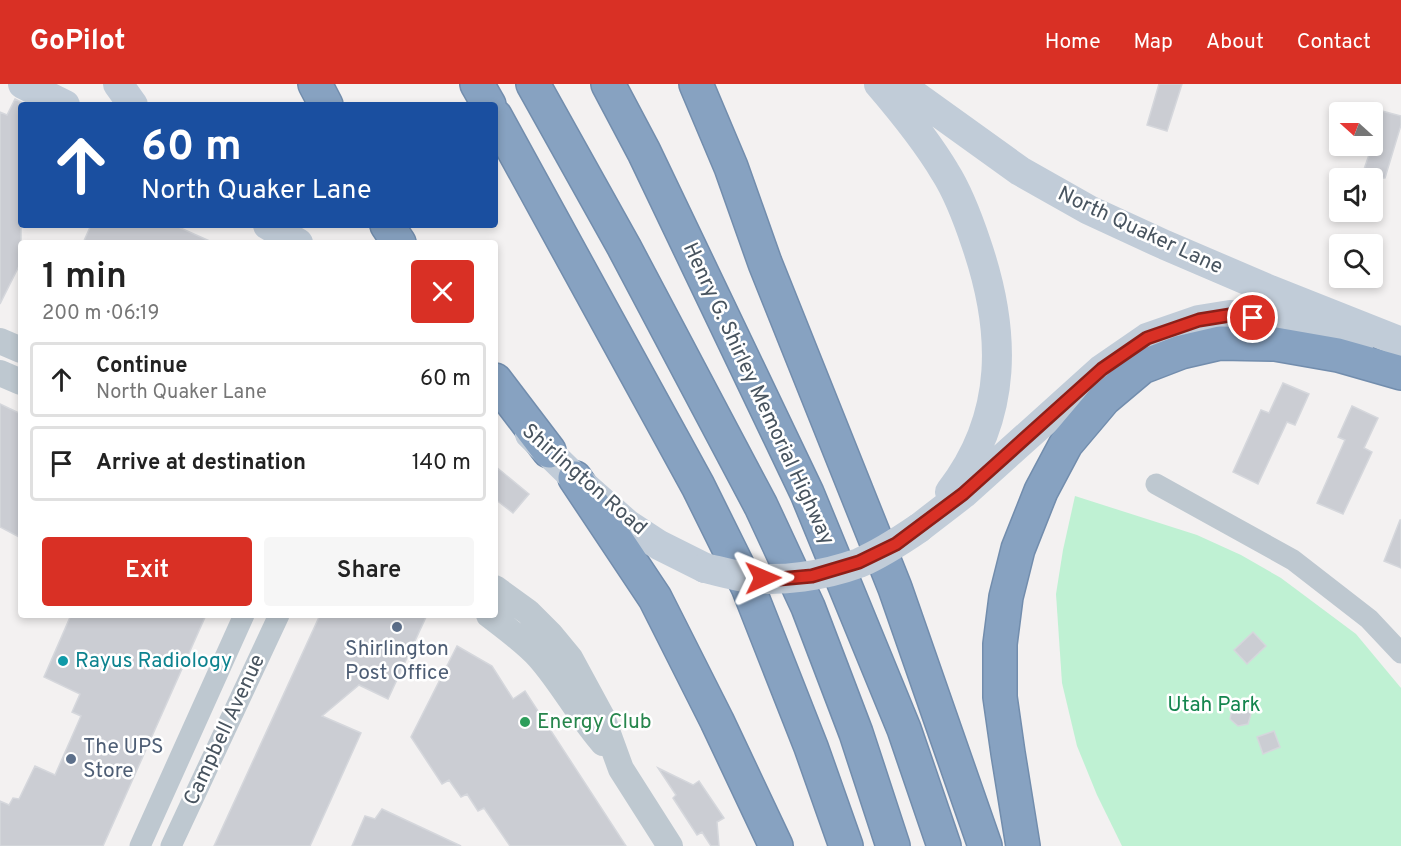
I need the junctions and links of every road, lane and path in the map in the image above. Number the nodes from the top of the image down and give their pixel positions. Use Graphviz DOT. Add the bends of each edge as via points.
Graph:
graph roads {
  1 [pos="23,84"];
  2 [pos="118,84"];
  3 [pos="315,84"];
  4 [pos="477,84"];
  5 [pos="533,84"];
  6 [pos="608,84"];
  7 [pos="696,84"];
  8 [pos="879,84"];
  9 [pos="899,84"];
  10 [pos="59,102"];
  11 [pos="131,102"];
  12 [pos="324,102"];
  13 [pos="487,102"];
  14 [pos="498,121"];
  15 [pos="273,228"];
  16 [pos="293,240"];
  17 [pos="0,342"];
  18 [pos="1401,342"];
  19 [pos="18,349"];
  20 [pos="1401,363"];
  21 [pos="0,373"];
  22 [pos="1401,373"];
  23 [pos="18,381"];
  24 [pos="498,384"];
  25 [pos="498,404"];
  26 [pos="549,451"];
  27 [pos="575,478"];
  28 [pos="1156,484"];
  29 [pos="919,528"];
  30 [pos="498,590"];
  31 [pos="243,618"];
  32 [pos="278,618"];
  33 [pos="493,618"];
  34 [pos="1401,653"];
  35 [pos="615,756"];
  36 [pos="140,846"];
  37 [pos="171,846"];
  38 [pos="670,846"];
  39 [pos="776,846"];
  40 [pos="846,846"];
  41 [pos="893,846"];
  42 [pos="944,846"];
  43 [pos="985,846"];
  44 [pos="1023,846"];
  1 -- 10 [label="main road"];
  2 -- 11 [label="main road"];
  3 -- 12 [label="highway"];
  4 -- 13 [label="highway"];
  5 -- 41 [label="highway" via="761,506 808,607 856,732"];
  6 -- 42 [label="highway, Henry G. Shirley Memorial Highway" via="807,493 904,729"];
  7 -- 43 [label="highway" via="895,588"];
  8 -- 29 [label="main road, Shirlington Road" via="925,141 960,201 984,268 996,323 994,395 980,441 955,485"];
  9 -- 18 [label="main road, North Quaker Lane" via="1020,171 1089,210 1270,290"];
  14 -- 40 [label="highway" via="693,476 748,587 812,747"];
  15 -- 16 [label="main road"];
  17 -- 19 [label="street"];
  20 -- 29 [label="main road" via="1276,320 1230,315 1199,320 1147,338 1102,369 963,494"];
  21 -- 23 [label="street"];
  22 -- 44 [label="highway" via="1338,355 1275,344 1220,344 1181,352 1142,367 1104,399 1066,444 1041,491 1018,549 1000,644 1000,697"];
  24 -- 26 [label="highway"];
  25 -- 26 [label="main road, Shirlington Road"];
  26 -- 27 [label="main road, Shirlington Road"];
  27 -- 29 [label="main road, Shirlington Road, bridge" via="627,524 659,545 705,567 746,577 812,576 859,562"];
  27 -- 39 [label="highway" via="655,598"];
  28 -- 34 [label="street" via="1293,560 1369,619"];
  30 -- 35 [label="street" via="528,612 570,658 602,717"];
  31 -- 36 [label="street, Campbell Avenue"];
  32 -- 37 [label="street, Campbell Avenue"];
  33 -- 35 [label="street" via="538,657"];
  35 -- 38 [label="street"];
}
